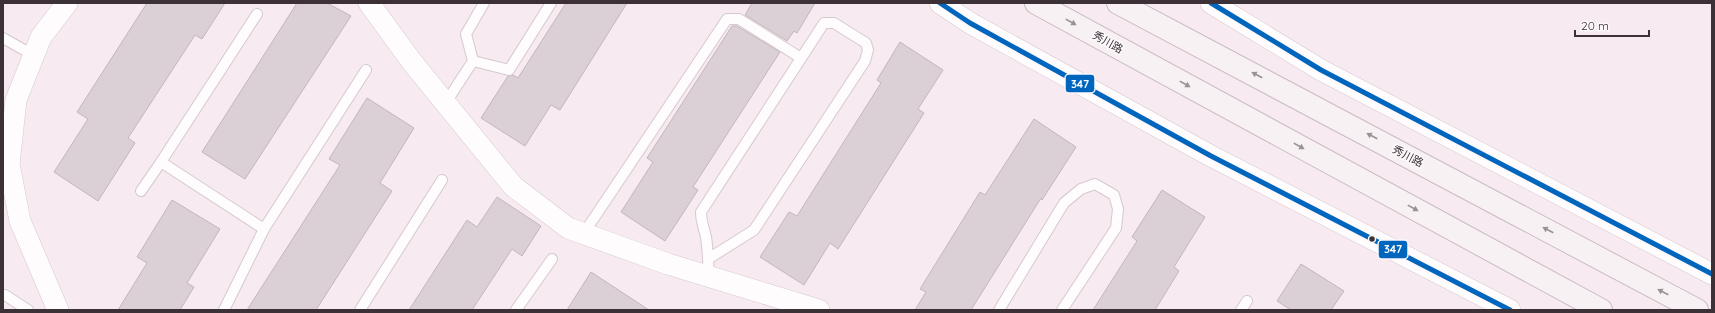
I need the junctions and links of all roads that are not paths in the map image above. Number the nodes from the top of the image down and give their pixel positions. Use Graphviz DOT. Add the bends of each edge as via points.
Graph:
graph roads {
  1 [pos="67,3"];
  2 [pos="369,3"];
  3 [pos="484,3"];
  4 [pos="551,3"];
  5 [pos="940,3"];
  6 [pos="1036,3"];
  7 [pos="1118,3"];
  8 [pos="1217,5"];
  9 [pos="257,14"];
  10 [pos="3,38"];
  11 [pos="33,55"];
  12 [pos="801,58"];
  13 [pos="473,61"];
  14 [pos="366,70"];
  15 [pos="445,104"];
  16 [pos="161,162"];
  17 [pos="442,180"];
  18 [pos="141,191"];
  19 [pos="264,229"];
  20 [pos="584,234"];
  21 [pos="552,259"];
  22 [pos="708,267"];
  23 [pos="1712,274"];
  24 [pos="4,292"];
  25 [pos="1247,301"];
  26 [pos="28,310"];
  27 [pos="58,310"];
  28 [pos="224,310"];
  29 [pos="360,310"];
  30 [pos="516,310"];
  31 [pos="819,310"];
  32 [pos="999,310"];
  33 [pos="1062,310"];
  34 [pos="1241,310"];
  35 [pos="1510,310"];
  36 [pos="1602,310"];
  37 [pos="1697,310"];
  1 -- 11 [label="street" via="41,36"];
  2 -- 15 [label="street"];
  3 -- 13 [label="lane" via="466,34"];
  4 -- 13 [label="lane" via="509,70"];
  5 -- 35 [label="street" via="970,23 1211,156"];
  6 -- 36 [label="main road, 秀川路, one-way"];
  37 -- 7 [label="main road, 秀川路, one-way"];
  8 -- 23 [label="street" via="1321,70"];
  9 -- 16 [label="lane"];
  10 -- 11 [label="lane"];
  11 -- 27 [label="street" via="16,100 9,164 20,221"];
  12 -- 20 [label="lane" via="739,19 727,19"];
  12 -- 22 [label="lane" via="701,212"];
  12 -- 22 [label="lane" via="824,23 834,23 866,43 868,50 865,61 754,230"];
  13 -- 15 [label="lane"];
  14 -- 19 [label="lane"];
  15 -- 20 [label="street" via="513,186 568,228"];
  16 -- 18 [label="lane"];
  16 -- 19 [label="lane"];
  17 -- 29 [label="lane"];
  19 -- 28 [label="lane"];
  20 -- 22 [label="street" via="668,264"];
  21 -- 30 [label="lane"];
  22 -- 31 [label="street"];
  24 -- 26 [label="lane"];
  25 -- 34 [label="lane"];
  32 -- 33 [label="lane" via="1064,204 1081,189 1095,184 1114,195 1118,209 1116,228"];
}
